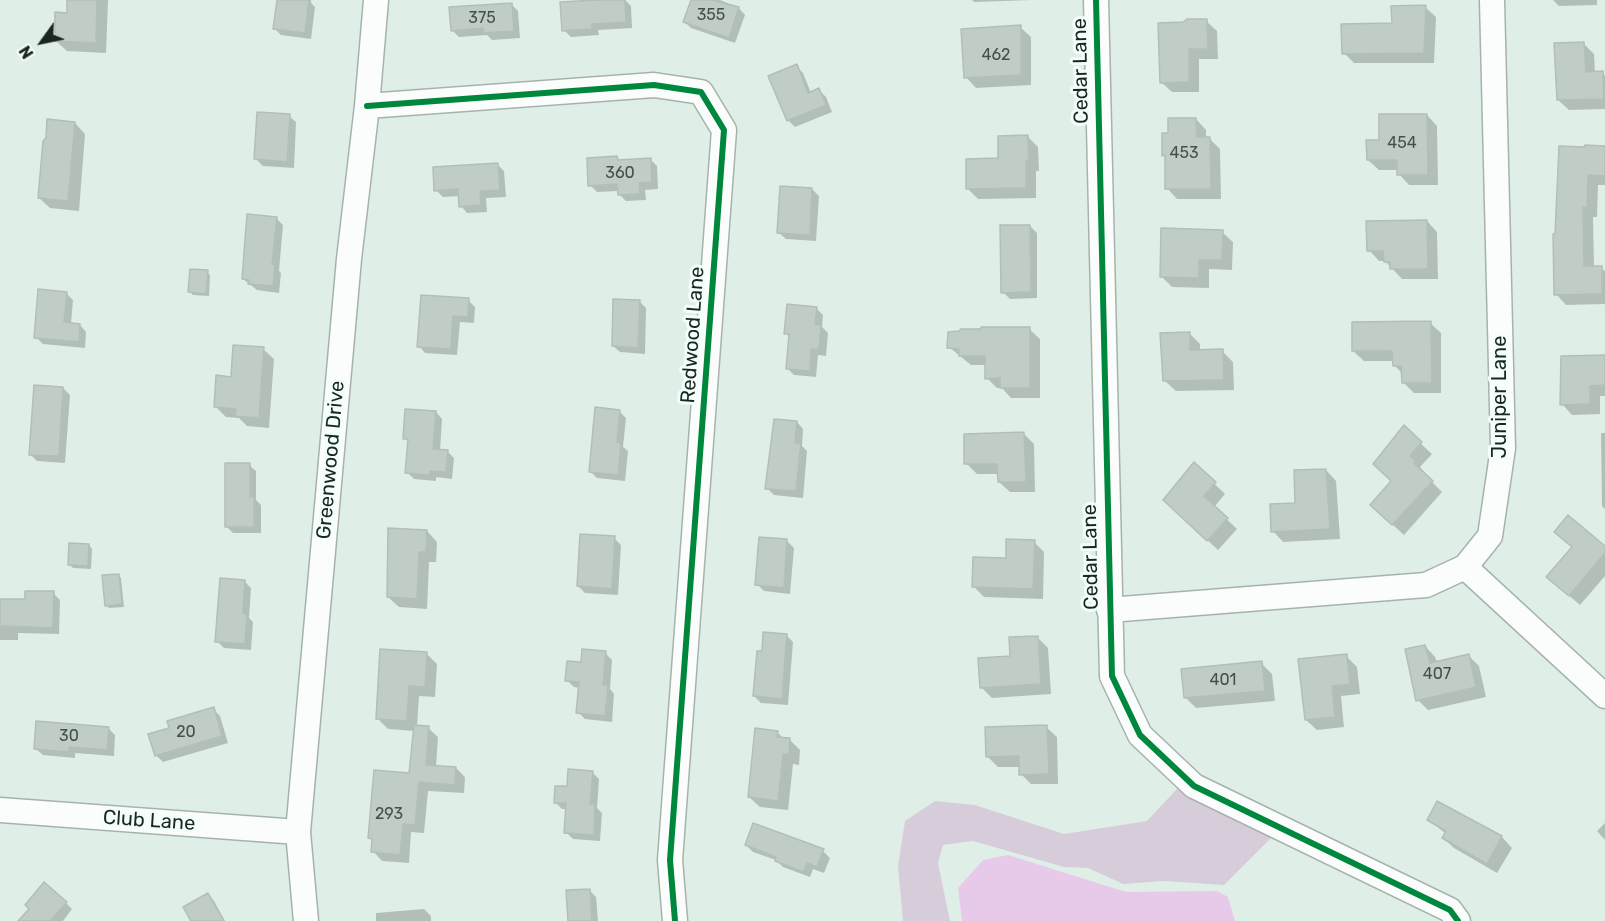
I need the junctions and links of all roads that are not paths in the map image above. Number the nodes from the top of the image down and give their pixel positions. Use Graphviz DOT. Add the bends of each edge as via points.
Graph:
graph roads {
  1 [pos="376,0"];
  2 [pos="1096,0"];
  3 [pos="1492,0"];
  4 [pos="367,106"];
  5 [pos="1465,567"];
  6 [pos="1109,610"];
  7 [pos="1605,696"];
  8 [pos="0,810"];
  9 [pos="298,832"];
  10 [pos="306,921"];
  11 [pos="675,921"];
  12 [pos="1458,921"];
  1 -- 4 [label="street, Greenwood Drive"];
  2 -- 6 [label="street, Cedar Lane"];
  3 -- 5 [label="street, Juniper Lane" via="1503,448 1490,536"];
  4 -- 9 [label="street, Greenwood Drive" via="348,271"];
  4 -- 11 [label="street, Redwood Lane" via="654,85 701,92 724,130 670,860"];
  5 -- 6 [label="street, Juniper Lane" via="1426,585"];
  5 -- 7 [label="street"];
  6 -- 12 [label="street, Cedar Lane" via="1112,676 1140,735 1194,786 1450,910"];
  8 -- 9 [label="street, Club Lane"];
  9 -- 10 [label="street, Greenwood Drive"];
}
